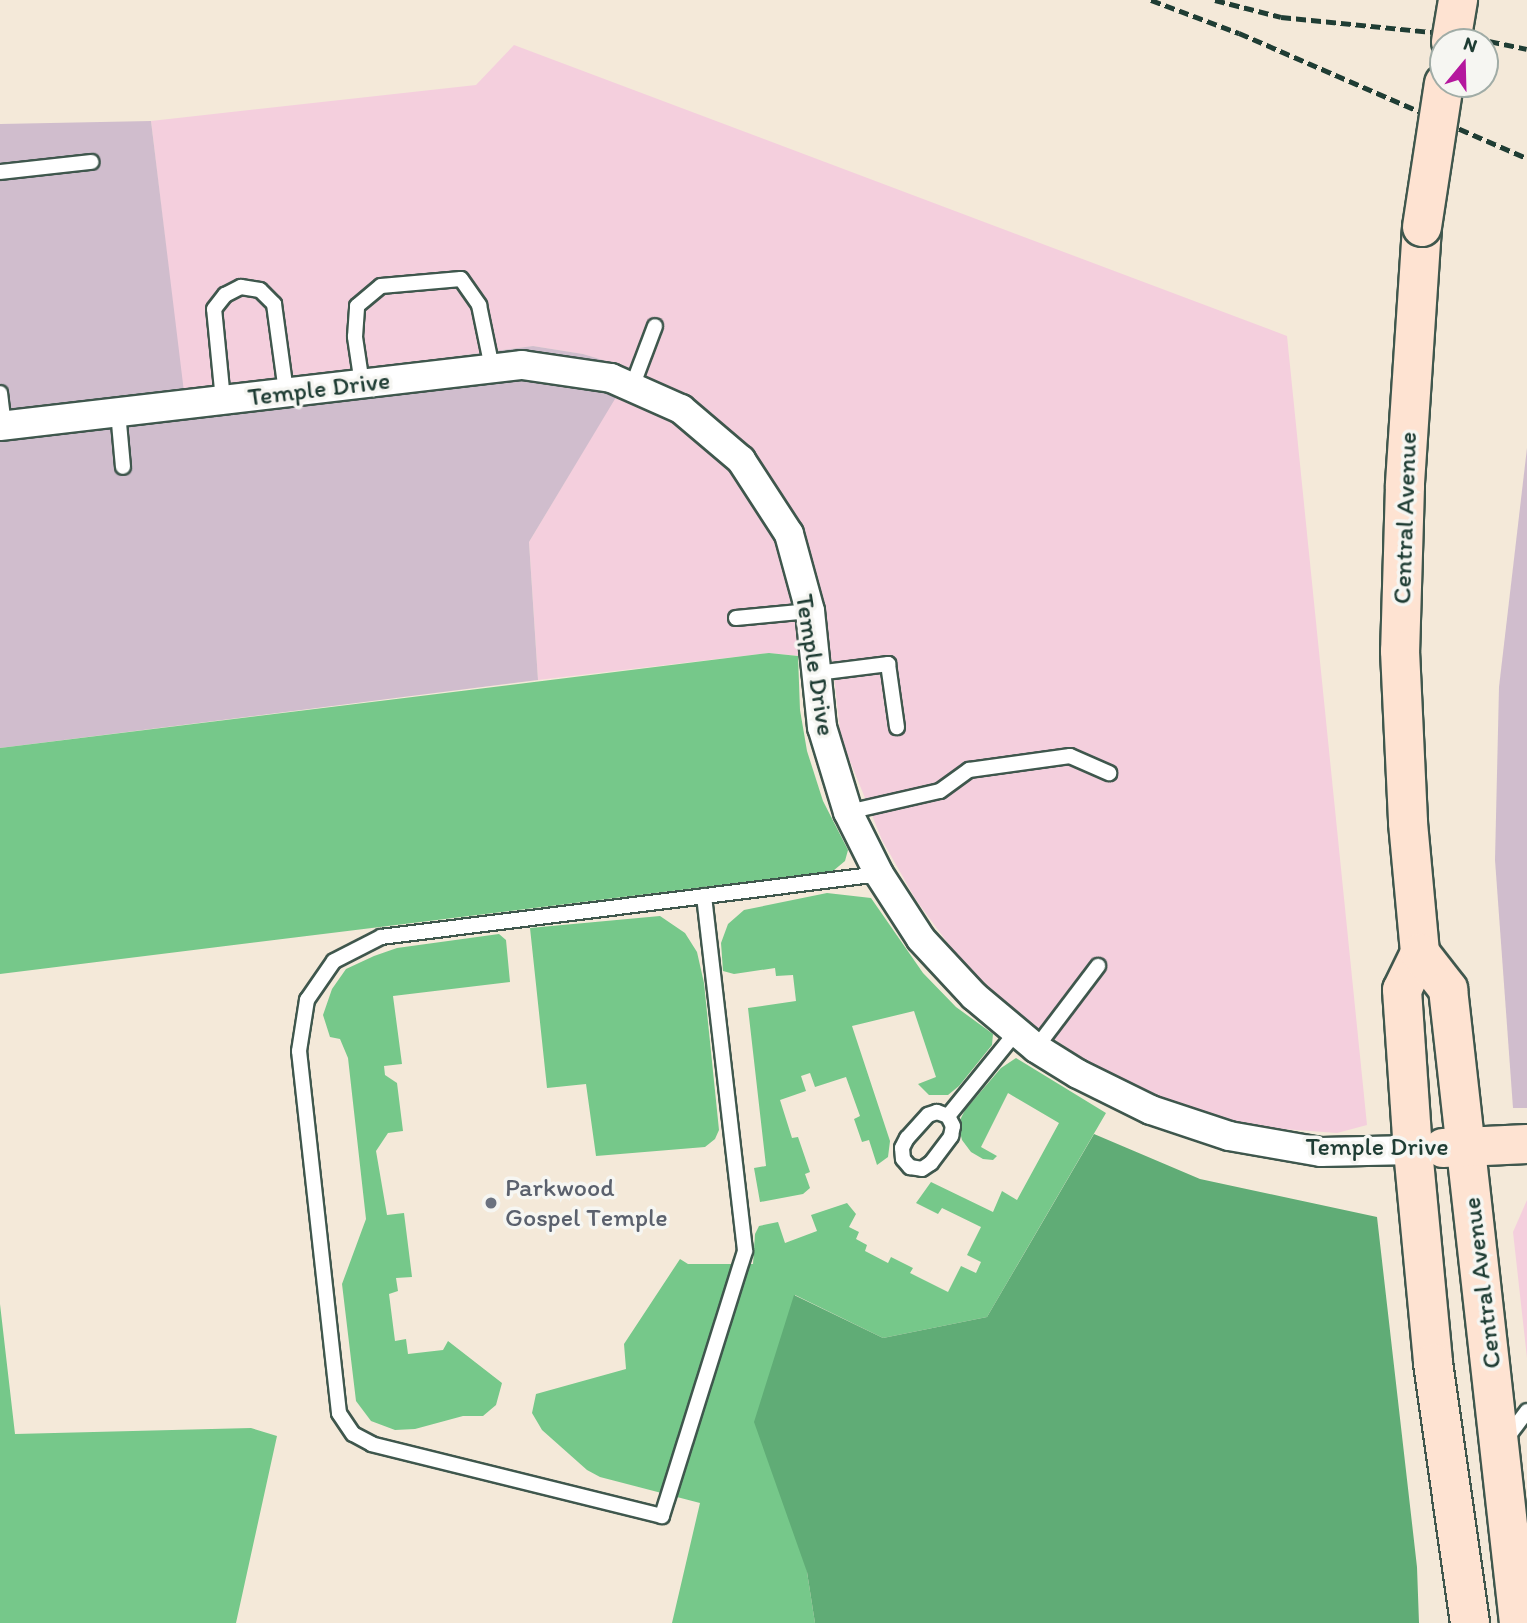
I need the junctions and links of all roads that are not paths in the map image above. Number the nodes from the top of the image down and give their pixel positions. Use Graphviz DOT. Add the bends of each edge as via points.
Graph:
graph roads {
  1 [pos="1458,0"];
  2 [pos="1453,28"];
  3 [pos="1442,98"];
  4 [pos="91,162"];
  5 [pos="0,172"];
  6 [pos="655,326"];
  7 [pos="492,368"];
  8 [pos="362,384"];
  9 [pos="632,387"];
  10 [pos="0,393"];
  11 [pos="286,393"];
  12 [pos="223,400"];
  13 [pos="118,412"];
  14 [pos="2,426"];
  15 [pos="123,467"];
  16 [pos="810,611"];
  17 [pos="736,618"];
  18 [pos="817,673"];
  19 [pos="897,727"];
  20 [pos="1110,773"];
  21 [pos="848,812"];
  22 [pos="879,873"];
  23 [pos="704,896"];
  24 [pos="1420,953"];
  25 [pos="1098,966"];
  26 [pos="1027,1040"];
  27 [pos="948,1116"];
  28 [pos="1527,1144"];
  29 [pos="1466,1146"];
  30 [pos="1413,1150"];
  31 [pos="1527,1411"];
  32 [pos="1501,1446"];
  33 [pos="1470,1623"];
  34 [pos="1518,1623"];
  1 -- 2 [label="street, bridge"];
  3 -- 24 [label="street, Central Avenue, bridge" via="1422,227 1400,650"];
  4 -- 5 [label="lane"];
  6 -- 9 [label="lane"];
  7 -- 8 [label="street, Temple Drive"];
  7 -- 8 [label="lane" via="479,305 461,279 381,286 357,306 355,337"];
  7 -- 9 [label="street, Temple Drive" via="522,365 611,378"];
  8 -- 11 [label="street, Temple Drive"];
  9 -- 16 [label="street, Temple Drive" via="681,409 741,460 789,534"];
  10 -- 14 [label="lane"];
  11 -- 12 [label="street, Temple Drive"];
  11 -- 12 [label="lane" via="274,304 260,290 242,287 225,295 214,309"];
  12 -- 13 [label="street, Temple Drive"];
  13 -- 14 [label="street, Temple Drive"];
  13 -- 15 [label="lane"];
  16 -- 17 [label="lane"];
  16 -- 18 [label="street, Temple Drive"];
  18 -- 19 [label="lane" via="888,664"];
  18 -- 21 [label="street, Temple Drive" via="822,727"];
  20 -- 21 [label="lane" via="1070,756 969,770 940,791"];
  21 -- 22 [label="street, Temple Drive"];
  22 -- 23 [label="lane"];
  22 -- 26 [label="street, Temple Drive" via="921,939 974,996"];
  23 -- 23 [label="lane" via="381,937 334,961 307,1000 300,1061 339,1413 353,1434 372,1444 662,1516 745,1251"];
  24 -- 29 [label="street, Central Avenue" via="1448,989"];
  24 -- 30 [label="street, Central Avenue" via="1402,990"];
  25 -- 26 [label="lane"];
  26 -- 27 [label="lane"];
  26 -- 30 [label="street, Temple Drive" via="1078,1074 1151,1110 1229,1136 1321,1152"];
  28 -- 29 [label="street, Temple Drive"];
  29 -- 30 [label="street, Temple Drive"];
  29 -- 32 [label="street, Central Avenue"];
  30 -- 33 [label="street, Central Avenue" via="1433,1363"];
  31 -- 32 [label="lane"];
  32 -- 34 [label="street, Central Avenue"];
}
